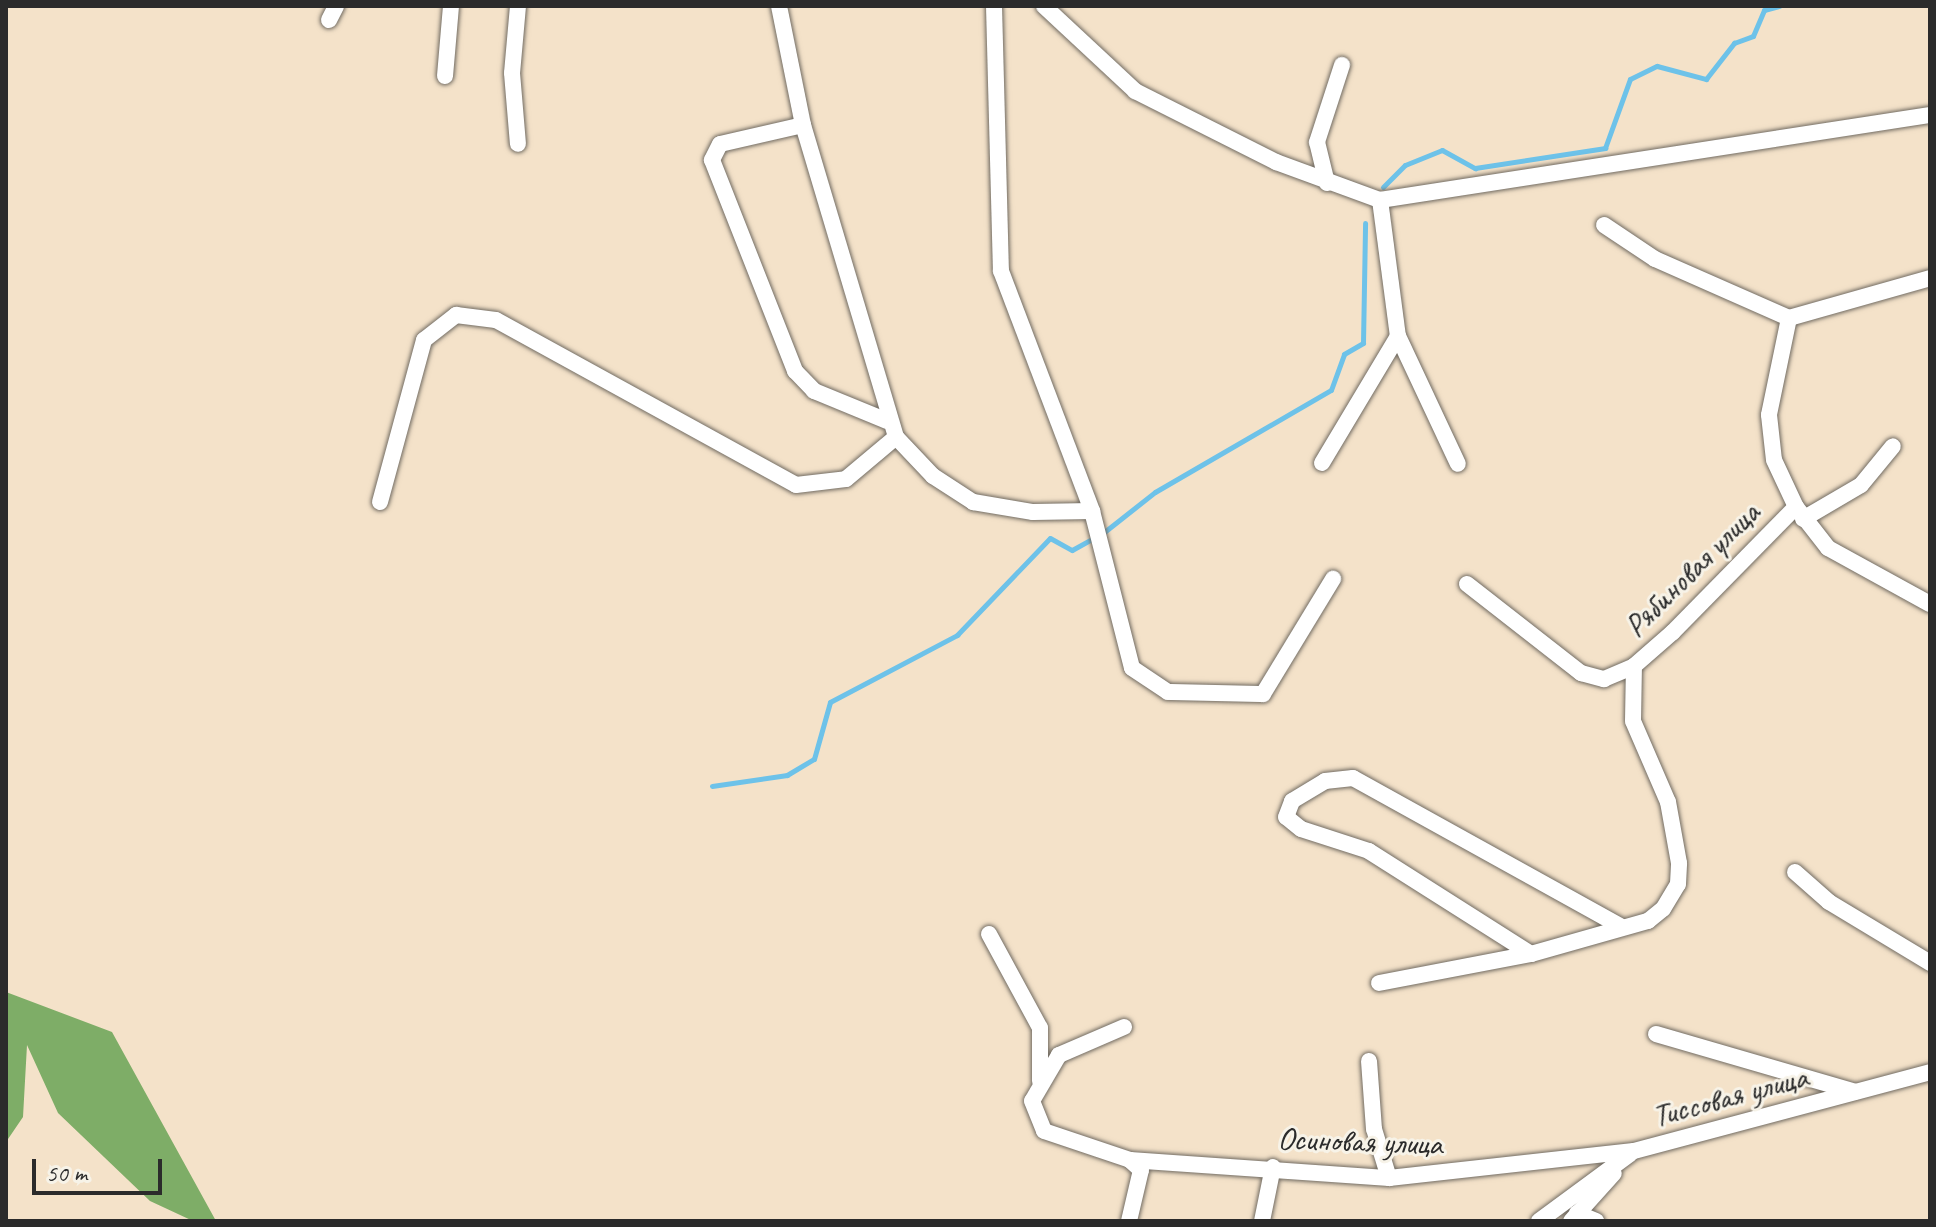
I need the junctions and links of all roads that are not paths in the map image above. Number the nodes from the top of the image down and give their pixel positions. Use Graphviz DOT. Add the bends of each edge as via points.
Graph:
graph roads {
  1 [pos="451,6"];
  2 [pos="518,6"];
  3 [pos="779,6"];
  4 [pos="994,6"];
  5 [pos="1044,6"];
  6 [pos="1342,65"];
  7 [pos="445,76"];
  8 [pos="1930,115"];
  9 [pos="803,125"];
  10 [pos="518,144"];
  11 [pos="1327,183"];
  12 [pos="1380,200"];
  13 [pos="1604,225"];
  14 [pos="1930,278"];
  15 [pos="1789,318"];
  16 [pos="1398,336"];
  17 [pos="887,421"];
  18 [pos="896,437"];
  19 [pos="1893,446"];
  20 [pos="1322,463"];
  21 [pos="1458,464"];
  22 [pos="380,502"];
  23 [pos="1800,513"];
  24 [pos="1093,517"];
  25 [pos="1333,579"];
  26 [pos="1467,584"];
  27 [pos="1930,604"];
  28 [pos="1634,666"];
  29 [pos="1795,872"];
  30 [pos="1622,927"];
  31 [pos="989,934"];
  32 [pos="1531,954"];
  33 [pos="1930,963"];
  34 [pos="1379,983"];
  35 [pos="1124,1027"];
  36 [pos="1656,1034"];
  37 [pos="1369,1061"];
  38 [pos="1930,1072"];
  39 [pos="1040,1081"];
  40 [pos="1857,1093"];
  41 [pos="1634,1151"];
  42 [pos="1130,1160"];
  43 [pos="1273,1167"];
  44 [pos="1389,1178"];
  45 [pos="1574,1217"];
  46 [pos="1129,1221"];
  47 [pos="1262,1221"];
  48 [pos="1539,1221"];
  49 [pos="1596,1221"];
  1 -- 7 [label="street"];
  2 -- 10 [label="street" via="512,73"];
  3 -- 9 [label="street"];
  4 -- 24 [label="street" via="1001,271"];
  5 -- 11 [label="street" via="1135,91"];
  6 -- 11 [label="street" via="1317,142"];
  8 -- 12 [label="street"];
  9 -- 17 [label="street"];
  9 -- 17 [label="street" via="720,144 712,160 795,371 814,391"];
  11 -- 12 [label="street"];
  12 -- 16 [label="street"];
  13 -- 15 [label="street"];
  14 -- 15 [label="street"];
  15 -- 23 [label="street" via="1769,415 1774,460"];
  16 -- 20 [label="street"];
  16 -- 21 [label="street"];
  17 -- 18 [label="street"];
  18 -- 22 [label="street" via="846,479 796,485 496,320 456,315 424,340"];
  18 -- 24 [label="street" via="933,476 973,502"];
  19 -- 23 [label="street, Рябиновая улица" via="1861,485"];
  23 -- 27 [label="street" via="1828,548"];
  23 -- 28 [label="street, Рябиновая улица"];
  24 -- 25 [label="street" via="1132,668 1168,692 1263,694"];
  26 -- 28 [label="street, Рябиновая улица" via="1581,673 1604,679"];
  28 -- 30 [label="street" via="1633,721 1668,802 1678,884 1648,921"];
  29 -- 33 [label="street" via="1829,902"];
  30 -- 32 [label="street"];
  30 -- 32 [label="street" via="1353,778 1325,781 1292,801 1286,817 1301,829 1369,851"];
  31 -- 39 [label="street, Осиновая улица" via="1040,1028"];
  32 -- 34 [label="street"];
  35 -- 39 [label="street" via="1059,1055"];
  36 -- 40 [label="street"];
  37 -- 44 [label="street" via="1374,1129"];
  38 -- 40 [label="street, Тиссовая улица"];
  39 -- 42 [label="street, Осиновая улица" via="1032,1101 1044,1131"];
  40 -- 41 [label="street, Тиссовая улица"];
  41 -- 44 [label="street, Осиновая улица"];
  41 -- 45 [label="street, Тиссовая улица"];
  41 -- 48 [label="street"];
  42 -- 43 [label="street, Осиновая улица"];
  42 -- 46 [label="street" via="1141,1170"];
  43 -- 44 [label="street, Осиновая улица"];
  43 -- 47 [label="street"];
  45 -- 49 [label="street"];
}
